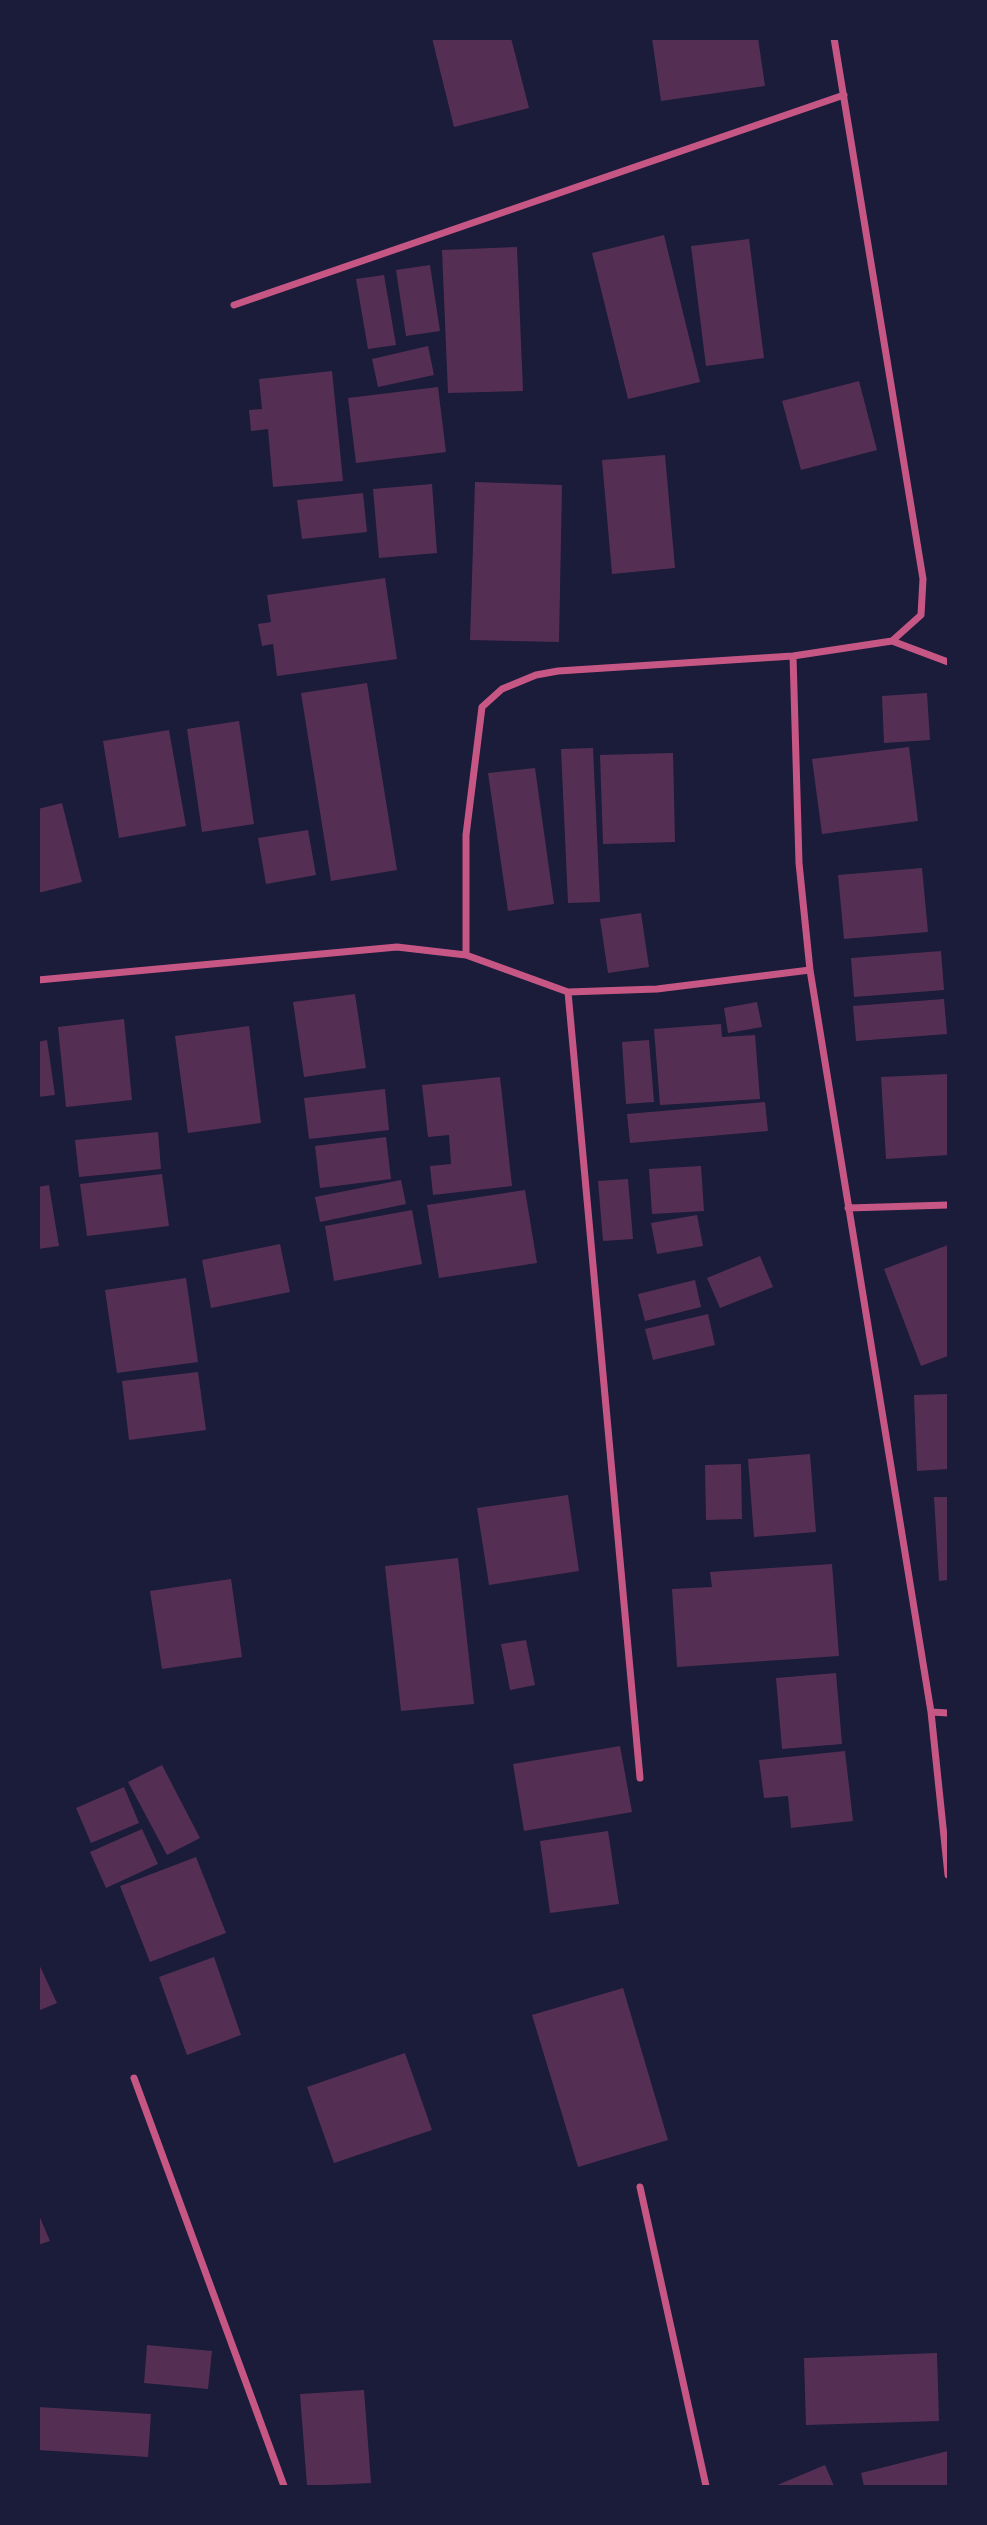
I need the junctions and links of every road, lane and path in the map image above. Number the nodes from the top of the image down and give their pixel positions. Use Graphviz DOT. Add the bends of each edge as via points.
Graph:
graph roads {
  1 [pos="834,38"];
  2 [pos="844,95"];
  3 [pos="234,306"];
  4 [pos="892,641"];
  5 [pos="793,656"];
  6 [pos="948,662"];
  7 [pos="466,955"];
  8 [pos="810,970"];
  9 [pos="38,980"];
  10 [pos="568,992"];
  11 [pos="948,1205"];
  12 [pos="848,1208"];
  13 [pos="931,1712"];
  14 [pos="948,1713"];
  15 [pos="640,1778"];
  16 [pos="948,1875"];
  17 [pos="134,2078"];
  18 [pos="640,2187"];
  19 [pos="284,2487"];
  20 [pos="706,2487"];
  1 -- 2 [label="street"];
  2 -- 3 [label="street"];
  2 -- 4 [label="street" via="923,579 921,615"];
  4 -- 5 [label="street"];
  4 -- 6 [label="street"];
  5 -- 7 [label="street" via="558,671 502,689 482,707 466,835"];
  5 -- 8 [label="street" via="799,863"];
  7 -- 9 [label="street" via="397,947"];
  7 -- 10 [label="street"];
  8 -- 10 [label="street" via="657,989"];
  8 -- 12 [label="street"];
  10 -- 15 [label="street"];
  11 -- 12 [label="street"];
  12 -- 13 [label="street"];
  13 -- 14 [label="street"];
  13 -- 16 [label="street"];
  17 -- 19 [label="street"];
  18 -- 20 [label="street"];
}
